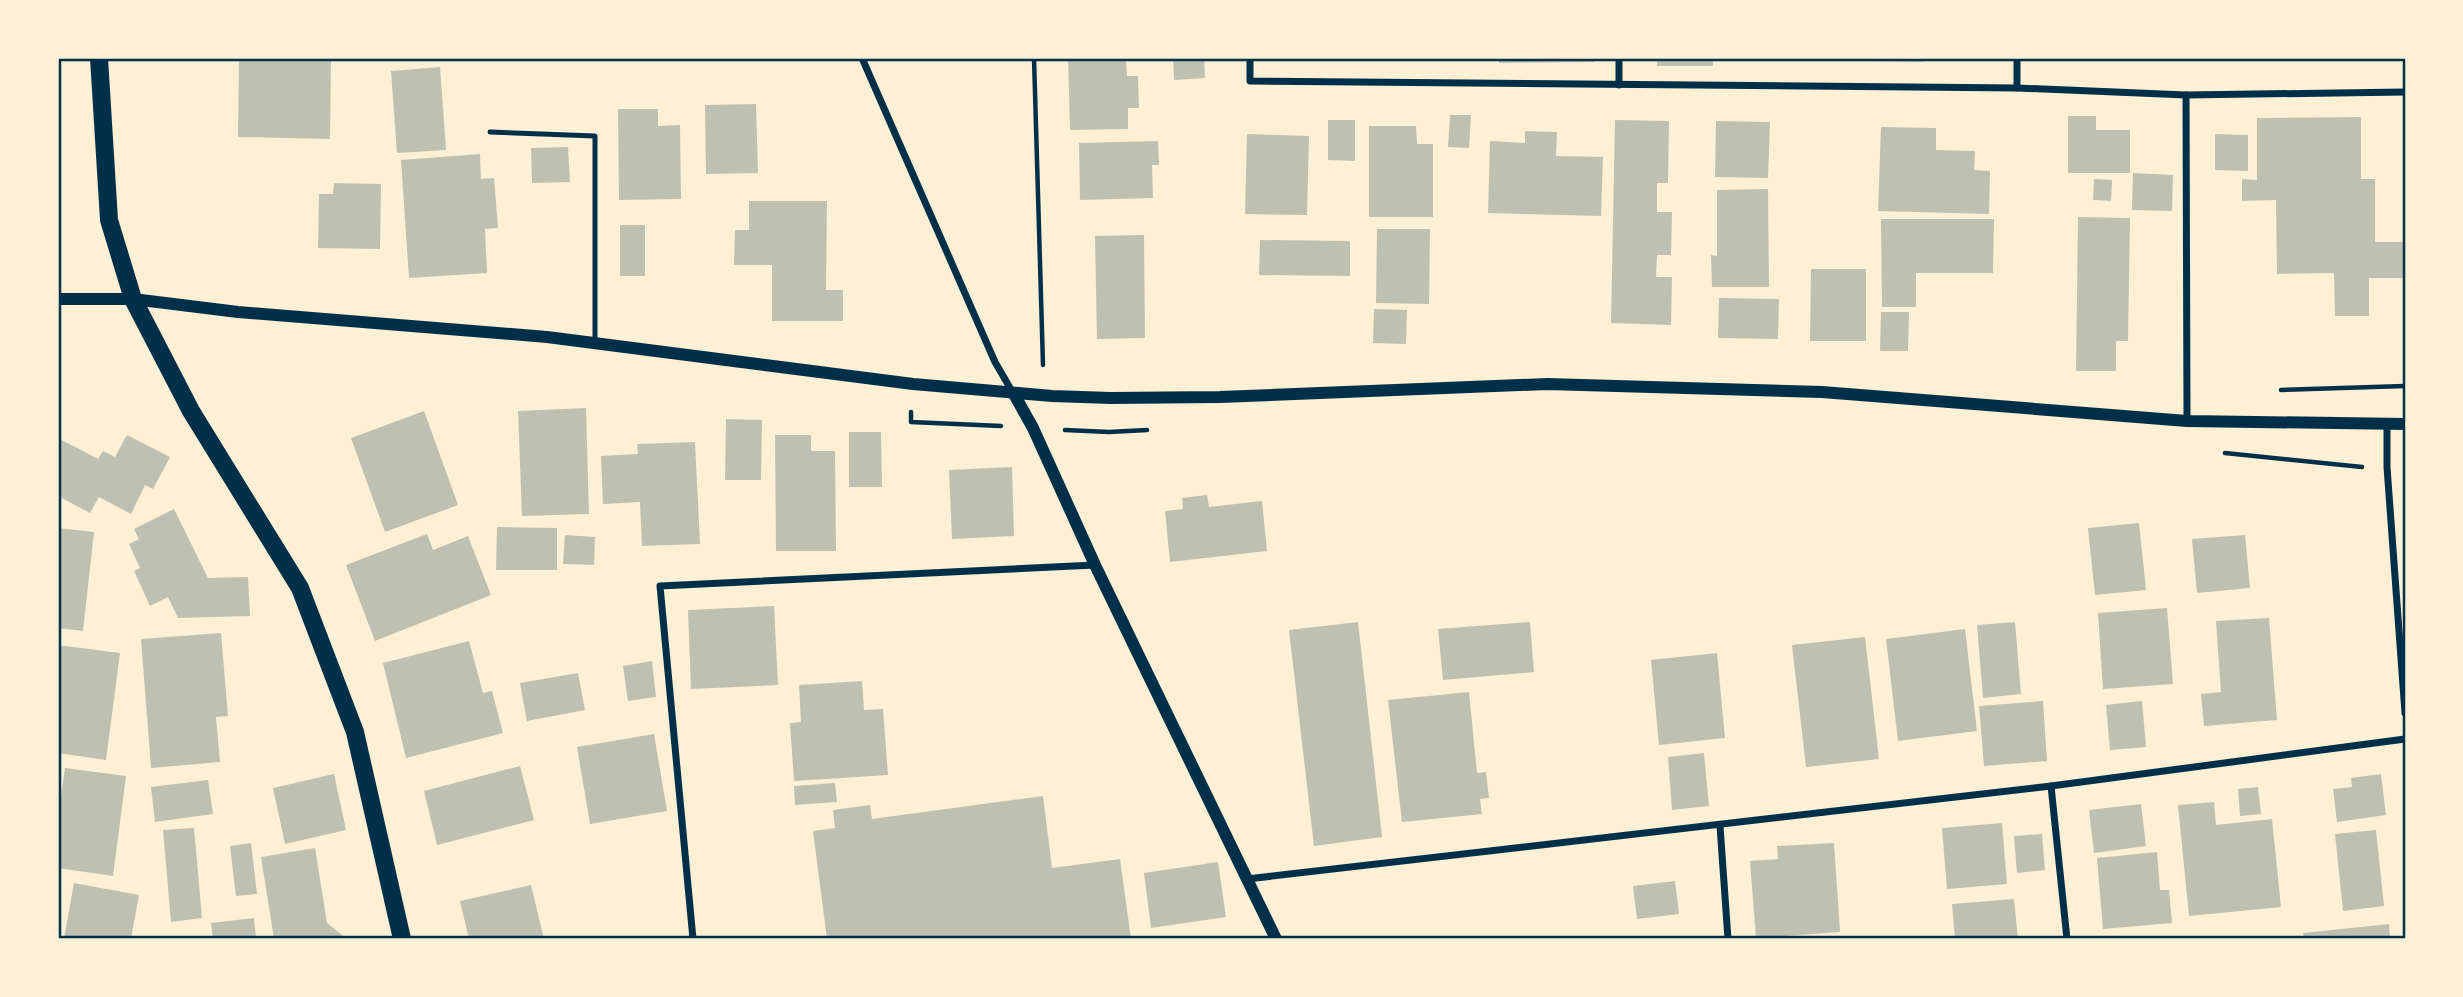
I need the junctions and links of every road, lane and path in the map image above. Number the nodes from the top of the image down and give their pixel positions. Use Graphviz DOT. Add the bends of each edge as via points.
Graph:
graph roads {
  1 [pos="99,58"];
  2 [pos="862,58"];
  3 [pos="1034,58"];
  4 [pos="1250,58"];
  5 [pos="1619,58"];
  6 [pos="2017,58"];
  7 [pos="1619,85"];
  8 [pos="2017,88"];
  9 [pos="2405,92"];
  10 [pos="2186,95"];
  11 [pos="490,132"];
  12 [pos="58,299"];
  13 [pos="132,299"];
  14 [pos="595,343"];
  15 [pos="1043,365"];
  16 [pos="1014,394"];
  17 [pos="2186,421"];
  18 [pos="2387,424"];
  19 [pos="2405,424"];
  20 [pos="1095,565"];
  21 [pos="2405,713"];
  22 [pos="2405,739"];
  23 [pos="2051,786"];
  24 [pos="1720,826"];
  25 [pos="1247,879"];
  26 [pos="402,939"];
  27 [pos="693,939"];
  28 [pos="1276,939"];
  29 [pos="1728,939"];
  30 [pos="2067,939"];
  1 -- 13 [label="main road" via="109,220"];
  2 -- 16 [label="street" via="995,362"];
  3 -- 15 [label="path"];
  4 -- 7 [label="street" via="1250,80"];
  5 -- 7 [label="street"];
  6 -- 8 [label="street"];
  7 -- 8 [label="street"];
  8 -- 10 [label="street"];
  9 -- 10 [label="street"];
  10 -- 17 [label="street"];
  11 -- 14 [label="lane" via="595,136"];
  12 -- 13 [label="street"];
  13 -- 14 [label="street"];
  13 -- 26 [label="main road" via="191,411 300,588 355,732"];
  14 -- 16 [label="street"];
  16 -- 17 [label="street" via="1220,397 1547,384 1822,392"];
  16 -- 20 [label="street"];
  17 -- 18 [label="street"];
  18 -- 19 [label="street"];
  18 -- 21 [label="street"];
  20 -- 25 [label="street"];
  20 -- 27 [label="street" via="660,586"];
  22 -- 23 [label="street"];
  23 -- 24 [label="street"];
  23 -- 30 [label="street"];
  24 -- 25 [label="street"];
  24 -- 29 [label="street"];
  25 -- 28 [label="street"];
}
